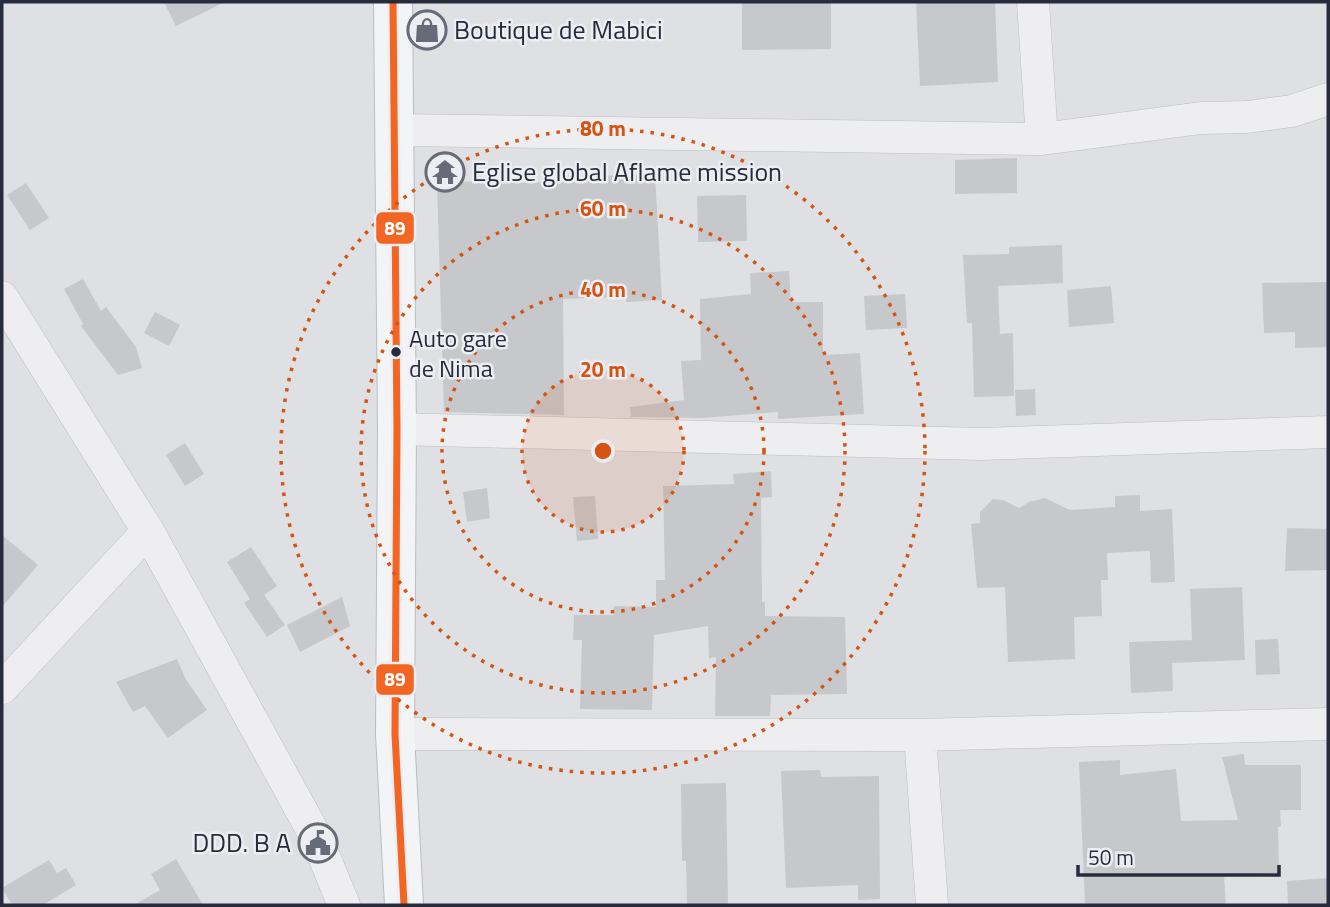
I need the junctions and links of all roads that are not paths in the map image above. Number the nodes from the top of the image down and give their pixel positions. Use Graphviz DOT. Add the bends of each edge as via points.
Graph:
graph roads {
  1 [pos="393,2"];
  2 [pos="1033,2"];
  3 [pos="1328,99"];
  4 [pos="394,130"];
  5 [pos="1042,139"];
  6 [pos="2,297"];
  7 [pos="397,429"];
  8 [pos="1328,432"];
  9 [pos="148,531"];
  10 [pos="2,688"];
  11 [pos="1328,724"];
  12 [pos="396,734"];
  13 [pos="920,735"];
  14 [pos="342,904"];
  15 [pos="404,905"];
  16 [pos="932,905"];
  1 -- 4 [label="main road"];
  2 -- 5 [label="street"];
  3 -- 5 [label="street" via="1292,111"];
  4 -- 5 [label="street"];
  4 -- 7 [label="main road"];
  6 -- 9 [label="street"];
  7 -- 8 [label="street" via="981,444"];
  7 -- 12 [label="main road"];
  9 -- 10 [label="street"];
  9 -- 14 [label="street" via="316,837"];
  11 -- 13 [label="street"];
  12 -- 13 [label="street"];
  12 -- 15 [label="main road"];
  13 -- 16 [label="street"];
}
